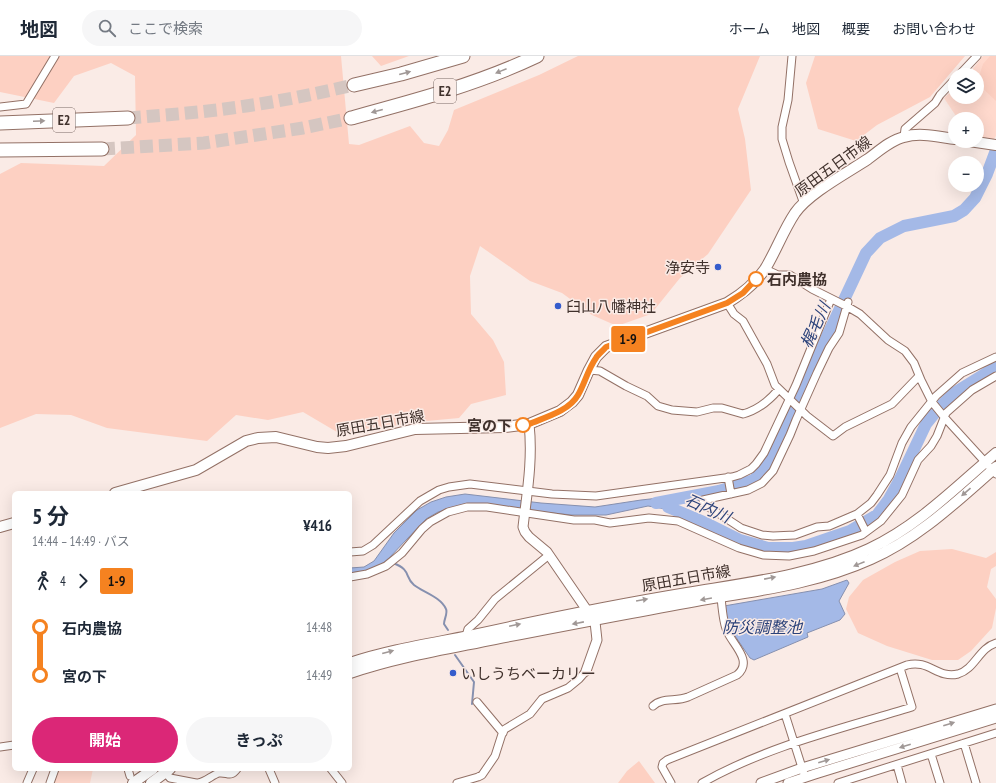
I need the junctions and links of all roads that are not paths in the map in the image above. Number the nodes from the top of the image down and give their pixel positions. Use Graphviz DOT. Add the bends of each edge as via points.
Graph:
graph roads {
  1 [pos="56,56"];
  2 [pos="463,56"];
  3 [pos="537,56"];
  4 [pos="792,56"];
  5 [pos="977,56"];
  6 [pos="966,68"];
  7 [pos="354,85"];
  8 [pos="948,86"];
  9 [pos="0,107"];
  10 [pos="128,118"];
  11 [pos="351,118"];
  12 [pos="0,123"];
  13 [pos="904,137"];
  14 [pos="948,138"];
  15 [pos="984,143"];
  16 [pos="995,145"];
  17 [pos="102,149"];
  18 [pos="0,150"];
  19 [pos="804,204"];
  20 [pos="765,269"];
  21 [pos="833,300"];
  22 [pos="727,303"];
  23 [pos="847,305"];
  24 [pos="996,357"];
  25 [pos="589,370"];
  26 [pos="919,376"];
  27 [pos="996,376"];
  28 [pos="779,390"];
  29 [pos="790,398"];
  30 [pos="932,401"];
  31 [pos="800,408"];
  32 [pos="943,416"];
  33 [pos="529,424"];
  34 [pos="996,453"];
  35 [pos="992,468"];
  36 [pos="728,478"];
  37 [pos="122,491"];
  38 [pos="527,492"];
  39 [pos="731,494"];
  40 [pos="525,511"];
  41 [pos="857,515"];
  42 [pos="12,524"];
  43 [pos="0,527"];
  44 [pos="866,532"];
  45 [pos="352,552"];
  46 [pos="549,555"];
  47 [pos="352,577"];
  48 [pos="721,597"];
  49 [pos="591,615"];
  50 [pos="466,636"];
  51 [pos="996,643"];
  52 [pos="352,662"];
  53 [pos="900,668"];
  54 [pos="586,670"];
  55 [pos="352,672"];
  56 [pos="477,702"];
  57 [pos="653,706"];
  58 [pos="996,709"];
  59 [pos="784,714"];
  60 [pos="996,718"];
  61 [pos="503,733"];
  62 [pos="996,733"];
  63 [pos="794,743"];
  64 [pos="964,743"];
  65 [pos="12,745"];
  66 [pos="0,747"];
  67 [pos="931,754"];
  68 [pos="897,765"];
  69 [pos="802,768"];
  70 [pos="32,771"];
  71 [pos="54,771"];
  72 [pos="148,771"];
  73 [pos="235,771"];
  74 [pos="270,771"];
  75 [pos="333,771"];
  76 [pos="168,776"];
  77 [pos="805,777"];
  78 [pos="864,779"];
  79 [pos="132,780"];
  80 [pos="27,783"];
  81 [pos="50,783"];
  82 [pos="151,783"];
  83 [pos="197,783"];
  84 [pos="275,783"];
  85 [pos="342,783"];
  86 [pos="457,783"];
  87 [pos="671,783"];
  88 [pos="702,783"];
  89 [pos="761,783"];
  90 [pos="788,783"];
  91 [pos="838,783"];
  92 [pos="902,783"];
  93 [pos="940,783"];
  94 [pos="976,783"];
  1 -- 9 [label="street" via="26,104"];
  7 -- 2 [label="highway, E2, one-way"];
  3 -- 11 [label="highway, E2, one-way" via="486,77"];
  4 -- 19 [label="street" via="782,139"];
  5 -- 6 [label="street"];
  8 -- 13 [label="street" via="935,103 905,129"];
  12 -- 10 [label="highway, E2, one-way"];
  13 -- 14 [label="main road, 原田五日市線" via="928,135"];
  13 -- 19 [label="main road, 原田五日市線" via="882,149"];
  15 -- 16 [label="main road"];
  17 -- 18 [label="highway, E2"];
  19 -- 20 [label="main road, 原田五日市線" via="786,228"];
  20 -- 21 [label="street" via="778,275 790,275"];
  20 -- 22 [label="main road, 原田五日市線" via="743,293"];
  21 -- 23 [label="street"];
  21 -- 29 [label="street"];
  22 -- 25 [label="main road, 原田五日市線" via="606,347"];
  22 -- 28 [label="street" via="734,314 743,321"];
  23 -- 26 [label="street" via="905,351"];
  23 -- 31 [label="street" via="839,333"];
  24 -- 30 [label="street" via="962,373"];
  25 -- 28 [label="street" via="600,371 647,396 658,406 672,410 697,412 722,408 743,414 762,406"];
  25 -- 33 [label="main road, 原田五日市線" via="578,395 572,402 560,411"];
  26 -- 30 [label="street"];
  26 -- 31 [label="street" via="892,404 845,427 833,436"];
  27 -- 32 [label="street" via="967,395"];
  28 -- 29 [label="street"];
  29 -- 31 [label="street"];
  29 -- 36 [label="street" via="760,459 751,469"];
  30 -- 32 [label="street"];
  30 -- 41 [label="street" via="911,427 890,475 872,503"];
  31 -- 39 [label="street" via="777,464 768,477 755,487"];
  32 -- 35 [label="street"];
  32 -- 44 [label="street" via="937,436 918,460 902,495 881,521"];
  33 -- 37 [label="main road, 原田五日市線" via="505,428 415,429 328,448 276,437 258,438 246,441 196,470"];
  33 -- 38 [label="street" via="531,444"];
  34 -- 35 [label="main road, 原田五日市線"];
  35 -- 48 [label="main road, 原田五日市線, one-way" via="930,523 904,542 872,559 815,579"];
  49 -- 35 [label="main road, 原田五日市線, one-way" via="796,573 852,556 905,529"];
  36 -- 38 [label="street" via="596,496"];
  36 -- 39 [label="street"];
  38 -- 40 [label="street"];
  38 -- 45 [label="street" via="470,484 439,490 420,501 373,545"];
  39 -- 41 [label="street" via="705,499 703,502 741,528 762,535 795,535"];
  40 -- 44 [label="street" via="572,520 610,523 649,518 678,521 751,552 776,556 814,551"];
  40 -- 46 [label="street" via="524,532"];
  40 -- 47 [label="street" via="477,506 448,512 438,516 422,529 402,553 386,566"];
  41 -- 44 [label="street"];
  42 -- 43 [label="main road"];
  46 -- 49 [label="street"];
  46 -- 50 [label="street" via="494,599 467,630"];
  48 -- 49 [label="main road, 原田五日市線, one-way"];
  48 -- 57 [label="street" via="726,631 739,649 743,660 744,666 741,671 681,700 659,701"];
  50 -- 49 [label="main road, 原田五日市線, one-way"];
  49 -- 54 [label="street" via="596,626 597,638"];
  49 -- 55 [label="main road, 原田五日市線, one-way" via="414,655"];
  52 -- 50 [label="main road, 原田五日市線, one-way" via="412,646"];
  51 -- 53 [label="street" via="988,646 969,668 955,674 945,674 919,663"];
  53 -- 59 [label="street"];
  53 -- 63 [label="street" via="912,707"];
  54 -- 61 [label="street" via="568,688 542,699 532,713 508,727"];
  56 -- 61 [label="street"];
  69 -- 58 [label="street, one-way"];
  59 -- 63 [label="street"];
  59 -- 87 [label="street" via="667,760 662,767"];
  60 -- 77 [label="street, one-way"];
  61 -- 86 [label="street" via="495,754 482,775"];
  62 -- 64 [label="street"];
  63 -- 69 [label="street"];
  63 -- 88 [label="street" via="756,756"];
  64 -- 67 [label="street"];
  64 -- 94 [label="street"];
  65 -- 66 [label="street"];
  67 -- 68 [label="street"];
  67 -- 93 [label="street"];
  68 -- 78 [label="street"];
  68 -- 92 [label="street"];
  69 -- 77 [label="street"];
  69 -- 89 [label="street"];
  70 -- 80 [label="street"];
  71 -- 81 [label="street"];
  72 -- 79 [label="main road"];
  73 -- 83 [label="street" via="230,775 219,774"];
  74 -- 84 [label="street"];
  75 -- 85 [label="street"];
  76 -- 82 [label="main road"];
  76 -- 83 [label="street"];
  77 -- 90 [label="street"];
  78 -- 91 [label="street"];
}
